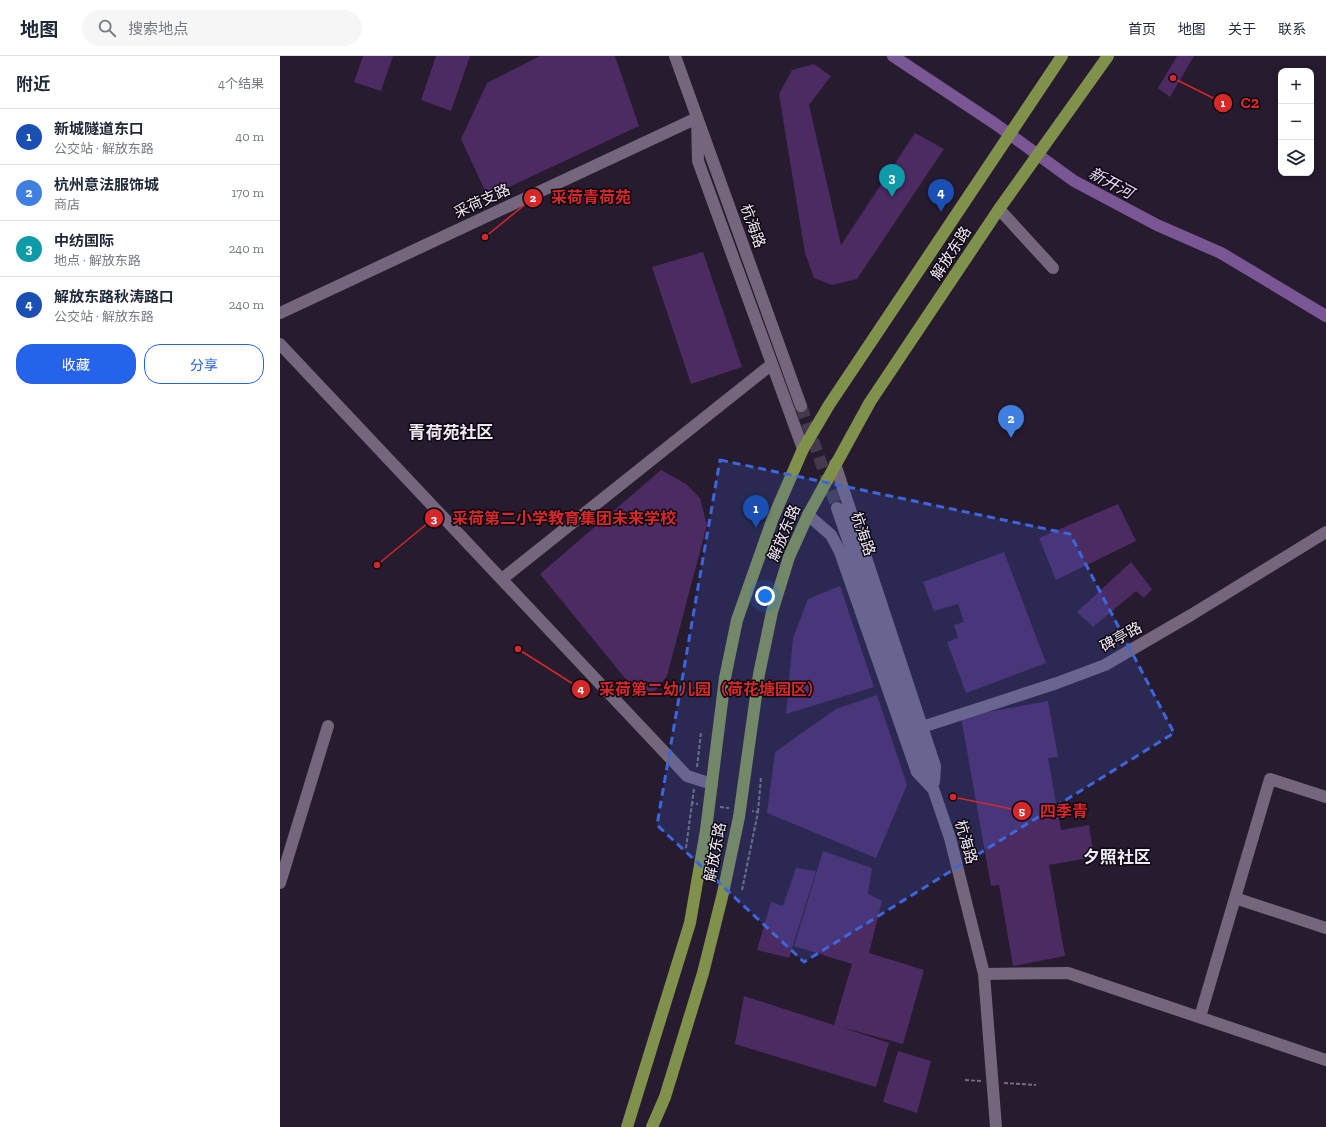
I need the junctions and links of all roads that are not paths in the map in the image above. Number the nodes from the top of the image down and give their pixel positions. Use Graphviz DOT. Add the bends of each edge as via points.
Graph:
graph roads {
  1 [pos="675,56"];
  2 [pos="1062,56"];
  3 [pos="1108,56"];
  4 [pos="697,118"];
  5 [pos="1000,209"];
  6 [pos="1053,268"];
  7 [pos="280,313"];
  8 [pos="280,344"];
  9 [pos="772,364"];
  10 [pos="801,406"];
  11 [pos="803,449"];
  12 [pos="835,464"];
  13 [pos="837,508"];
  14 [pos="808,515"];
  15 [pos="1326,532"];
  16 [pos="502,579"];
  17 [pos="328,726"];
  18 [pos="918,729"];
  19 [pos="712,784"];
  20 [pos="933,789"];
  21 [pos="1326,797"];
  22 [pos="280,883"];
  23 [pos="1235,898"];
  24 [pos="1326,928"];
  25 [pos="984,974"];
  26 [pos="1200,1017"];
  27 [pos="1326,1060"];
  28 [pos="640,1088"];
  29 [pos="665,1097"];
  30 [pos="618,1127"];
  31 [pos="627,1127"];
  32 [pos="652,1127"];
  33 [pos="659,1127"];
  34 [pos="996,1127"];
  1 -- 4 [label="street, 杭海路"];
  2 -- 11 [label="main road, 解放东路" via="833,398"];
  3 -- 5 [label="main road, 解放东路"];
  4 -- 7 [label="street, 采荷支路"];
  4 -- 9 [label="street" via="698,161"];
  4 -- 10 [label="street, 杭海路"];
  5 -- 6 [label="street"];
  5 -- 12 [label="main road, 解放东路" via="870,402"];
  8 -- 16 [label="street"];
  9 -- 11 [label="street"];
  9 -- 16 [label="street"];
  11 -- 19 [label="main road, 解放东路" via="773,518 737,620 725,678"];
  12 -- 14 [label="main road, 解放东路"];
  12 -- 18 [label="street"];
  13 -- 18 [label="street, 杭海路"];
  14 -- 20 [label="street" via="831,535 840,552 917,772"];
  14 -- 29 [label="main road, 解放东路" via="789,557 772,612 759,674 738,817 723,893 703,973"];
  15 -- 18 [label="street, 碑亭路" via="1105,665"];
  16 -- 19 [label="street" via="687,776"];
  17 -- 22 [label="street"];
  18 -- 20 [label="street, 杭海路"];
  19 -- 28 [label="main road, 解放东路" via="690,923"];
  20 -- 25 [label="street, 杭海路" via="950,838"];
  21 -- 23 [label="street" via="1270,779"];
  23 -- 24 [label="street"];
  23 -- 26 [label="street"];
  25 -- 26 [label="street" via="1068,973"];
  25 -- 34 [label="street, 杭海路"];
  26 -- 27 [label="street"];
  28 -- 30 [label="main road, 解放东路"];
  28 -- 31 [label="main road, 解放东路"];
  29 -- 32 [label="main road, 解放东路"];
  29 -- 33 [label="main road, 解放东路"];
}
